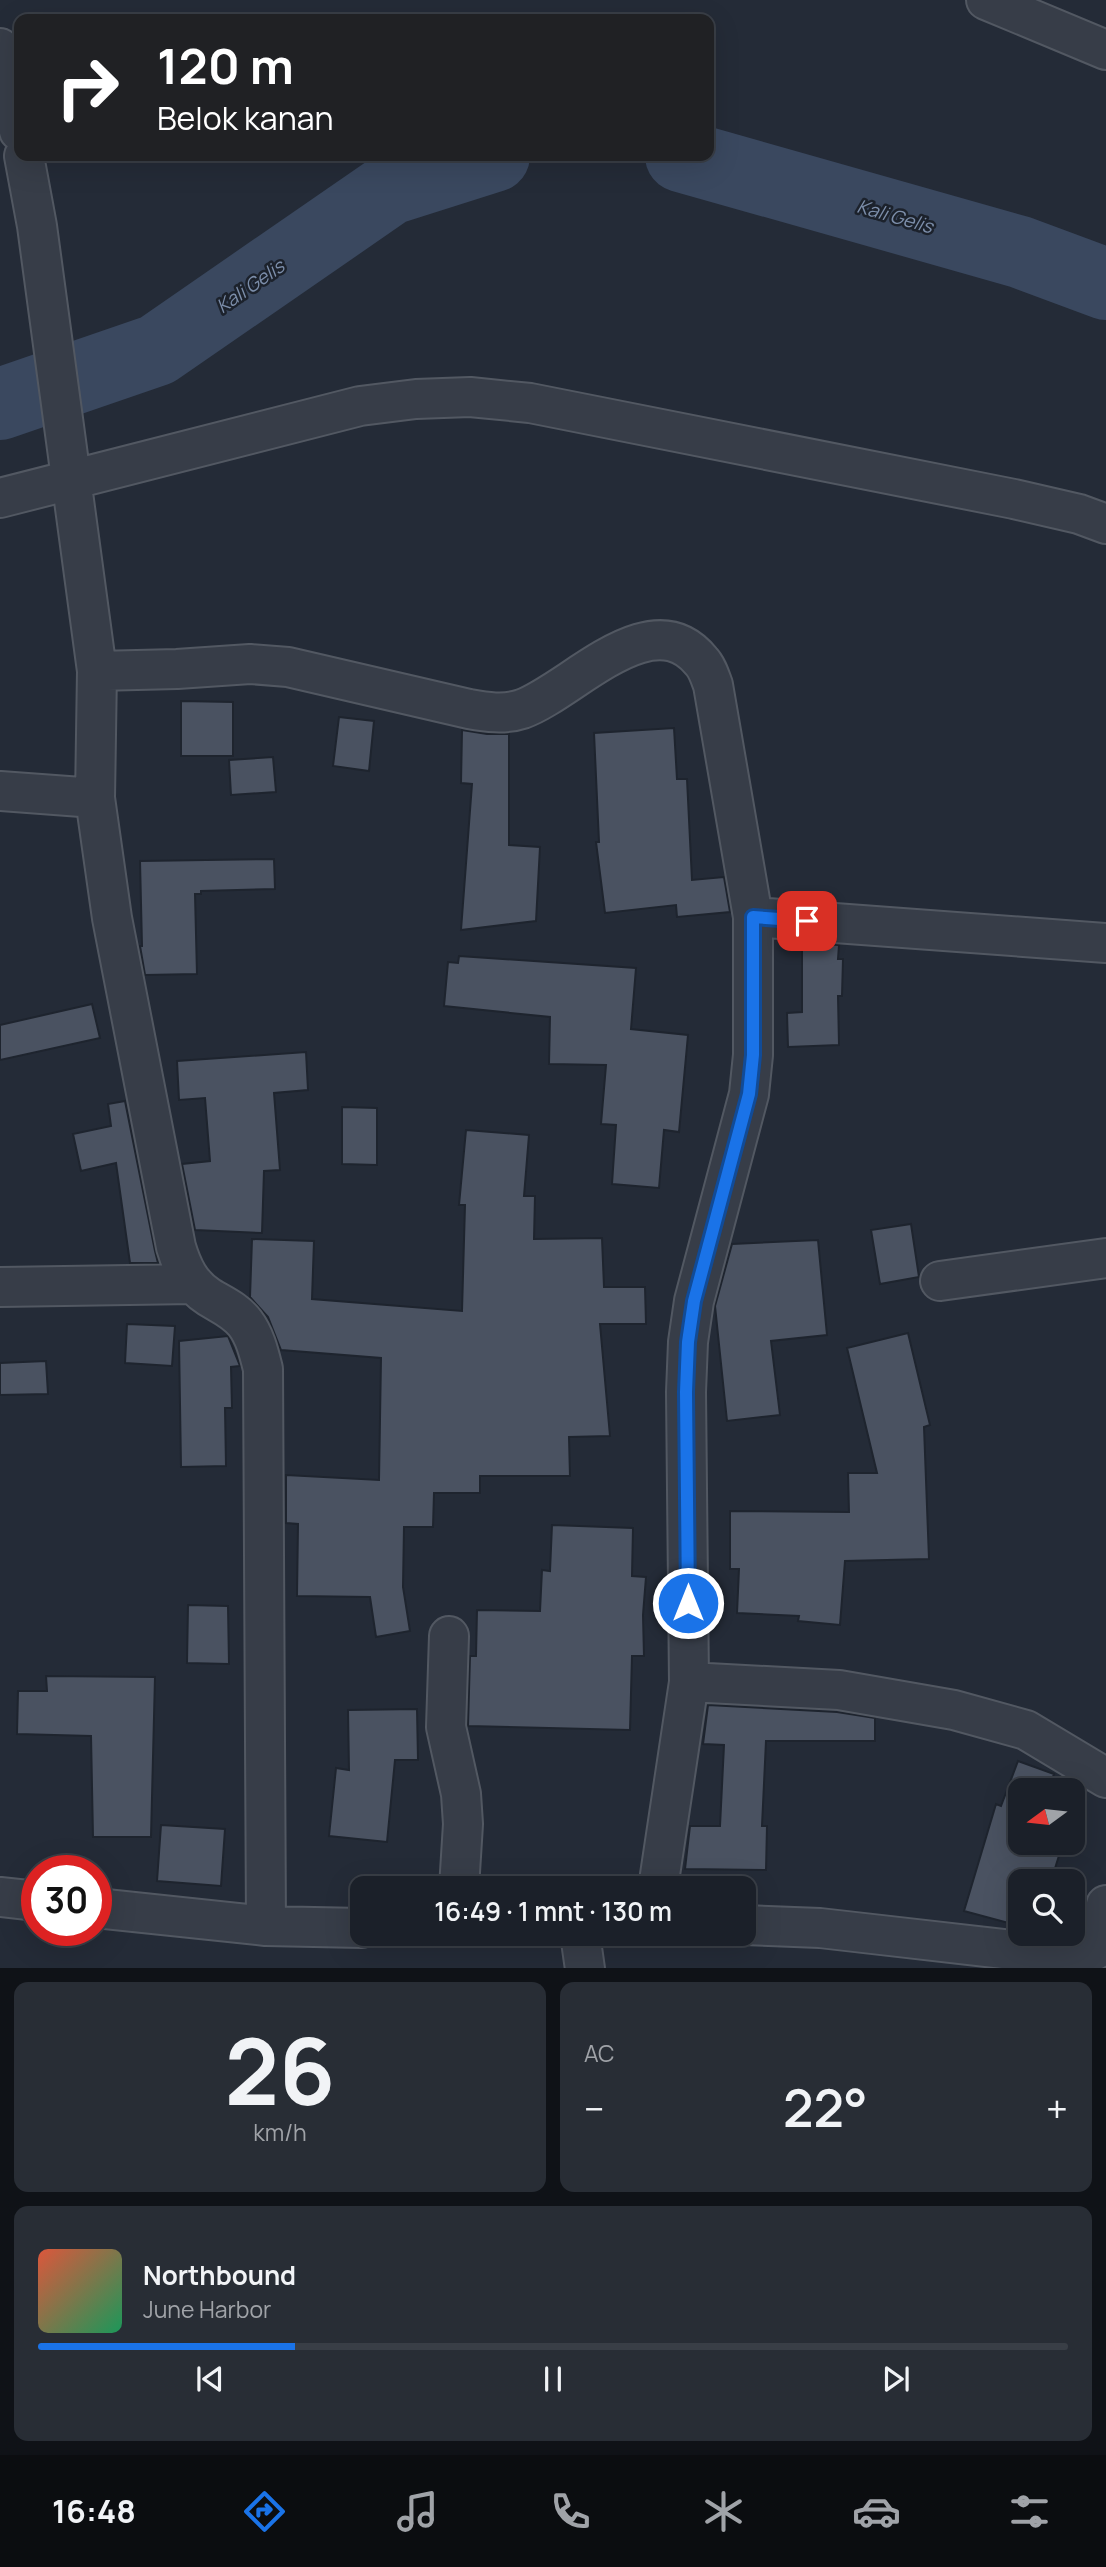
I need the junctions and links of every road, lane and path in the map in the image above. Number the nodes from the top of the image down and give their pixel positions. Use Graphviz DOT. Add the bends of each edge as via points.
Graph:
graph roads {
  1 [pos="986,0"];
  2 [pos="0,48"];
  3 [pos="1106,50"];
  4 [pos="14,109"];
  5 [pos="25,161"];
  6 [pos="71,481"];
  7 [pos="0,498"];
  8 [pos="1106,524"];
  9 [pos="97,671"];
  10 [pos="0,791"];
  11 [pos="95,798"];
  12 [pos="753,917"];
  13 [pos="1106,943"];
  14 [pos="1106,1258"];
  15 [pos="940,1281"];
  16 [pos="193,1284"];
  17 [pos="0,1287"];
  18 [pos="449,1636"];
  19 [pos="689,1682"];
  20 [pos="1106,1778"];
  21 [pos="460,1876"];
  22 [pos="660,1876"];
  23 [pos="0,1897"];
  24 [pos="21,1899"];
  25 [pos="1106,1905"];
  26 [pos="112,1910"];
  27 [pos="756,1925"];
  28 [pos="266,1926"];
  29 [pos="350,1928"];
  30 [pos="581,1946"];
  31 [pos="1095,1959"];
  32 [pos="584,1968"];
  1 -- 3 [label="street"];
  2 -- 4 [label="street"];
  5 -- 6 [label="street"];
  6 -- 7 [label="street"];
  6 -- 8 [label="street" via="360,405 470,397 530,403 1001,496"];
  6 -- 9 [label="street"];
  9 -- 11 [label="street"];
  9 -- 12 [label="street" via="250,664 288,667 496,713 521,709 622,650 666,639 687,647 703,662 713,685"];
  10 -- 11 [label="street"];
  11 -- 16 [label="street" via="112,918 176,1247"];
  12 -- 13 [label="street"];
  12 -- 19 [label="street" via="749,1094 694,1301 688,1342"];
  14 -- 15 [label="street"];
  16 -- 17 [label="street"];
  16 -- 28 [label="street" via="244,1321 263,1369"];
  18 -- 21 [label="street" via="446,1727 461,1794"];
  19 -- 20 [label="street" via="839,1690 954,1710 1026,1730"];
  19 -- 22 [label="street"];
  23 -- 24 [label="street"];
  25 -- 31 [label="street"];
  26 -- 28 [label="street"];
  27 -- 31 [label="street" via="820,1928"];
  28 -- 29 [label="street"];
  30 -- 32 [label="street"];
}
